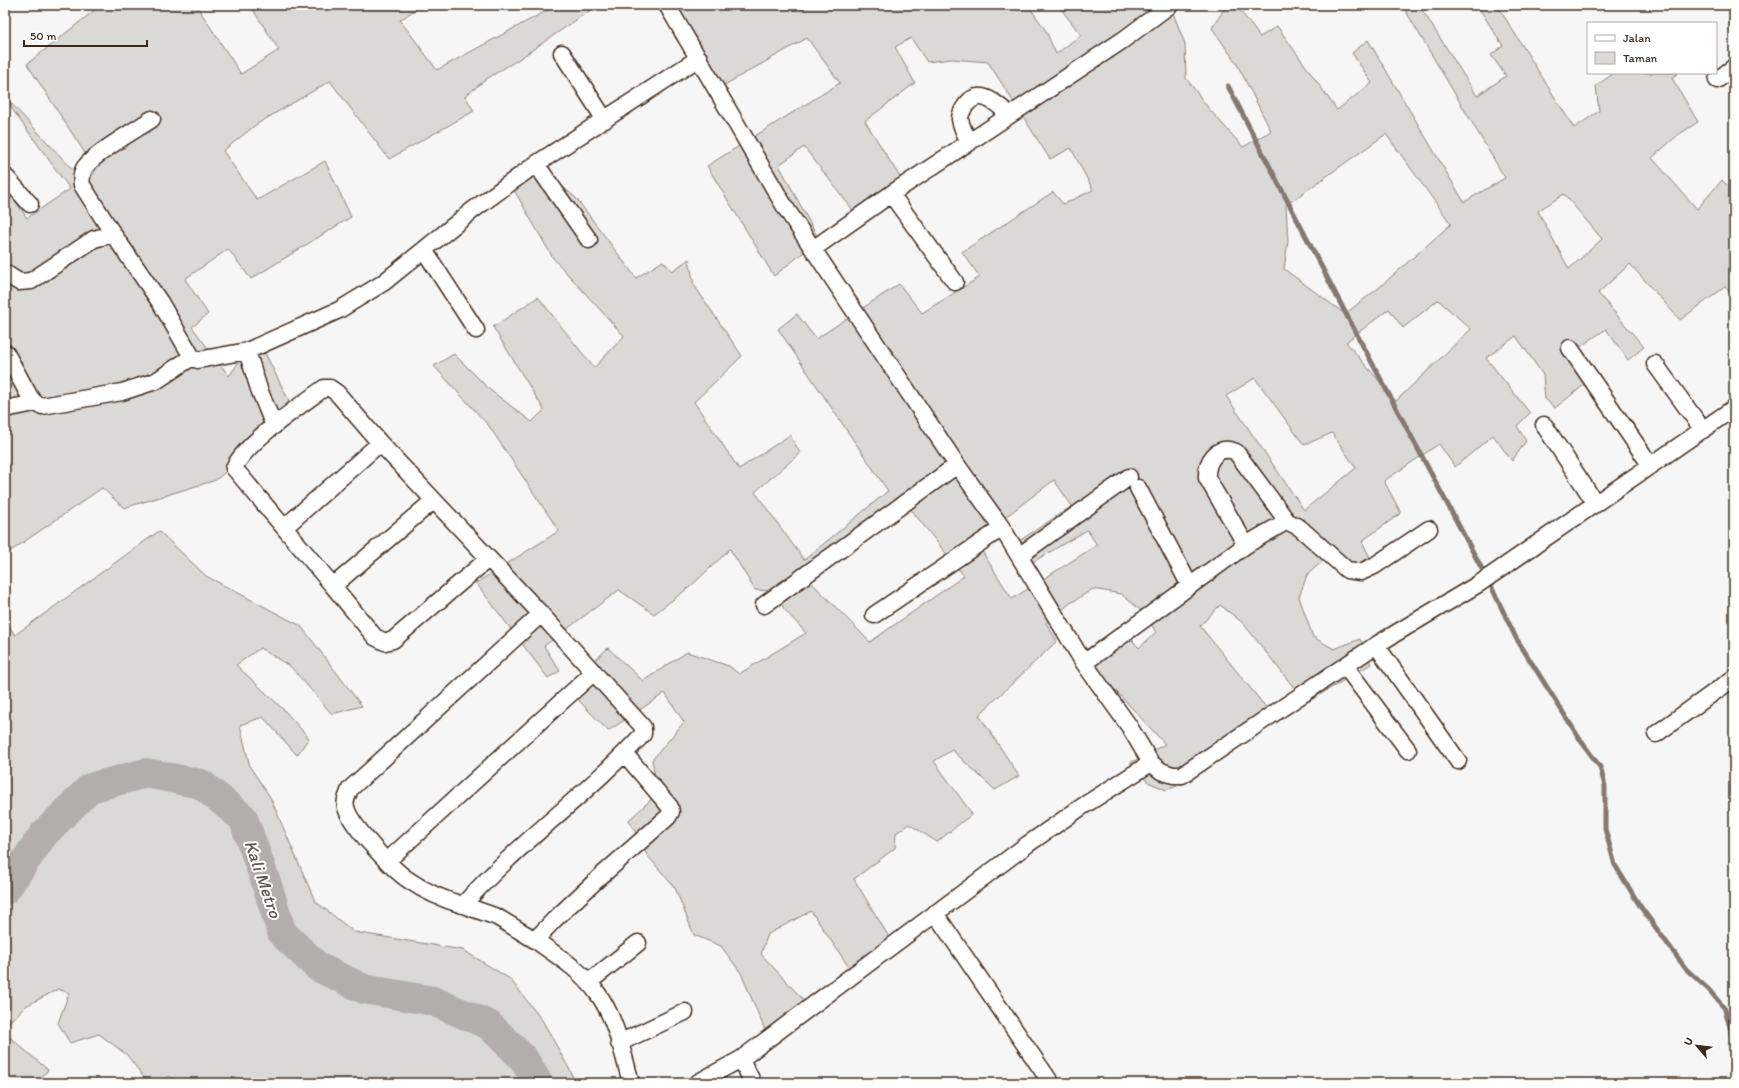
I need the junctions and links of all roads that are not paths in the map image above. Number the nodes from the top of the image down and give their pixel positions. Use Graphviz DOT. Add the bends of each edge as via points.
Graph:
graph roads {
  1 [pos="667,5"];
  2 [pos="1170,5"];
  3 [pos="562,53"];
  4 [pos="699,58"];
  5 [pos="1734,67"];
  6 [pos="1717,80"];
  7 [pos="1010,115"];
  8 [pos="152,119"];
  9 [pos="605,120"];
  10 [pos="969,143"];
  11 [pos="536,164"];
  12 [pos="5,176"];
  13 [pos="891,194"];
  14 [pos="30,204"];
  15 [pos="113,234"];
  16 [pos="588,240"];
  17 [pos="814,249"];
  18 [pos="424,250"];
  19 [pos="5,273"];
  20 [pos="955,282"];
  21 [pos="476,330"];
  22 [pos="1570,348"];
  23 [pos="247,352"];
  24 [pos="6,353"];
  25 [pos="192,357"];
  26 [pos="1655,364"];
  27 [pos="35,403"];
  28 [pos="1734,408"];
  29 [pos="5,409"];
  30 [pos="1544,425"];
  31 [pos="274,426"];
  32 [pos="1703,430"];
  33 [pos="380,443"];
  34 [pos="957,465"];
  35 [pos="1651,466"];
  36 [pos="433,501"];
  37 [pos="1596,504"];
  38 [pos="1287,521"];
  39 [pos="285,527"];
  40 [pos="1002,528"];
  41 [pos="1429,529"];
  42 [pos="1246,545"];
  43 [pos="1019,556"];
  44 [pos="488,559"];
  45 [pos="333,586"];
  46 [pos="1190,586"];
  47 [pos="764,606"];
  48 [pos="541,614"];
  49 [pos="874,615"];
  50 [pos="1376,645"];
  51 [pos="1084,664"];
  52 [pos="1345,666"];
  53 [pos="594,672"];
  54 [pos="1734,678"];
  55 [pos="1656,734"];
  56 [pos="1408,750"];
  57 [pos="625,754"];
  58 [pos="1458,761"];
  59 [pos="1151,763"];
  60 [pos="387,861"];
  61 [pos="463,905"];
  62 [pos="935,913"];
  63 [pos="535,940"];
  64 [pos="638,943"];
  65 [pos="589,982"];
  66 [pos="685,1012"];
  67 [pos="619,1043"];
  68 [pos="741,1059"];
  69 [pos="632,1083"];
  70 [pos="697,1083"];
  71 [pos="753,1083"];
  72 [pos="1051,1083"];
  1 -- 4 [label="street"];
  2 -- 7 [label="street"];
  3 -- 9 [label="street"];
  4 -- 9 [label="street"];
  4 -- 17 [label="street" via="785,207"];
  5 -- 6 [label="street"];
  7 -- 10 [label="street"];
  7 -- 10 [label="street" via="994,101 985,97 976,97 968,102 962,109 960,118"];
  8 -- 15 [label="street" via="94,159 85,167 81,176 82,185"];
  9 -- 11 [label="street"];
  10 -- 13 [label="street"];
  11 -- 16 [label="street"];
  11 -- 18 [label="street"];
  12 -- 14 [label="street"];
  13 -- 17 [label="street"];
  13 -- 20 [label="street"];
  15 -- 19 [label="street" via="94,240 31,281 19,282"];
  15 -- 25 [label="street" via="160,302"];
  17 -- 34 [label="street"];
  18 -- 21 [label="street"];
  18 -- 23 [label="street" via="383,283 339,310"];
  22 -- 35 [label="street"];
  23 -- 25 [label="street" via="198,360"];
  23 -- 31 [label="street"];
  24 -- 27 [label="street"];
  25 -- 27 [label="street" via="156,381 122,392 42,406"];
  26 -- 32 [label="street"];
  27 -- 29 [label="street"];
  28 -- 32 [label="street"];
  30 -- 37 [label="street"];
  31 -- 33 [label="street" via="324,388 330,388"];
  31 -- 39 [label="street" via="234,468"];
  32 -- 35 [label="street"];
  33 -- 36 [label="street"];
  33 -- 39 [label="street"];
  34 -- 40 [label="street"];
  34 -- 47 [label="street"];
  35 -- 37 [label="street"];
  36 -- 44 [label="street"];
  36 -- 45 [label="street"];
  37 -- 50 [label="street" via="1480,583"];
  38 -- 41 [label="street" via="1300,528 1347,570 1361,572"];
  38 -- 42 [label="street"];
  38 -- 42 [label="street" via="1236,452 1220,450 1214,454 1206,470 1207,478"];
  39 -- 45 [label="street"];
  40 -- 43 [label="street"];
  40 -- 49 [label="street"];
  42 -- 46 [label="street"];
  43 -- 46 [label="street" via="1134,483"];
  43 -- 51 [label="street"];
  44 -- 45 [label="street" via="393,640 385,642 375,637"];
  44 -- 48 [label="street"];
  46 -- 51 [label="street"];
  48 -- 53 [label="street"];
  48 -- 60 [label="street" via="350,790 346,799 348,812 366,838"];
  50 -- 52 [label="street"];
  50 -- 58 [label="street"];
  51 -- 59 [label="street" via="1129,726"];
  52 -- 56 [label="street"];
  52 -- 59 [label="street" via="1182,775 1161,771"];
  53 -- 57 [label="street" via="643,727 643,734"];
  53 -- 60 [label="street"];
  54 -- 55 [label="street"];
  57 -- 61 [label="street" via="522,846"];
  57 -- 63 [label="street" via="670,807 671,812"];
  59 -- 62 [label="street" via="1083,806"];
  60 -- 61 [label="street" via="409,881 450,902"];
  61 -- 63 [label="street" via="497,917"];
  62 -- 68 [label="street"];
  62 -- 72 [label="street"];
  63 -- 65 [label="street" via="564,959"];
  64 -- 65 [label="street"];
  65 -- 67 [label="street" via="609,1013"];
  66 -- 67 [label="street"];
  67 -- 69 [label="street"];
  68 -- 70 [label="street"];
  68 -- 71 [label="street"];
}
